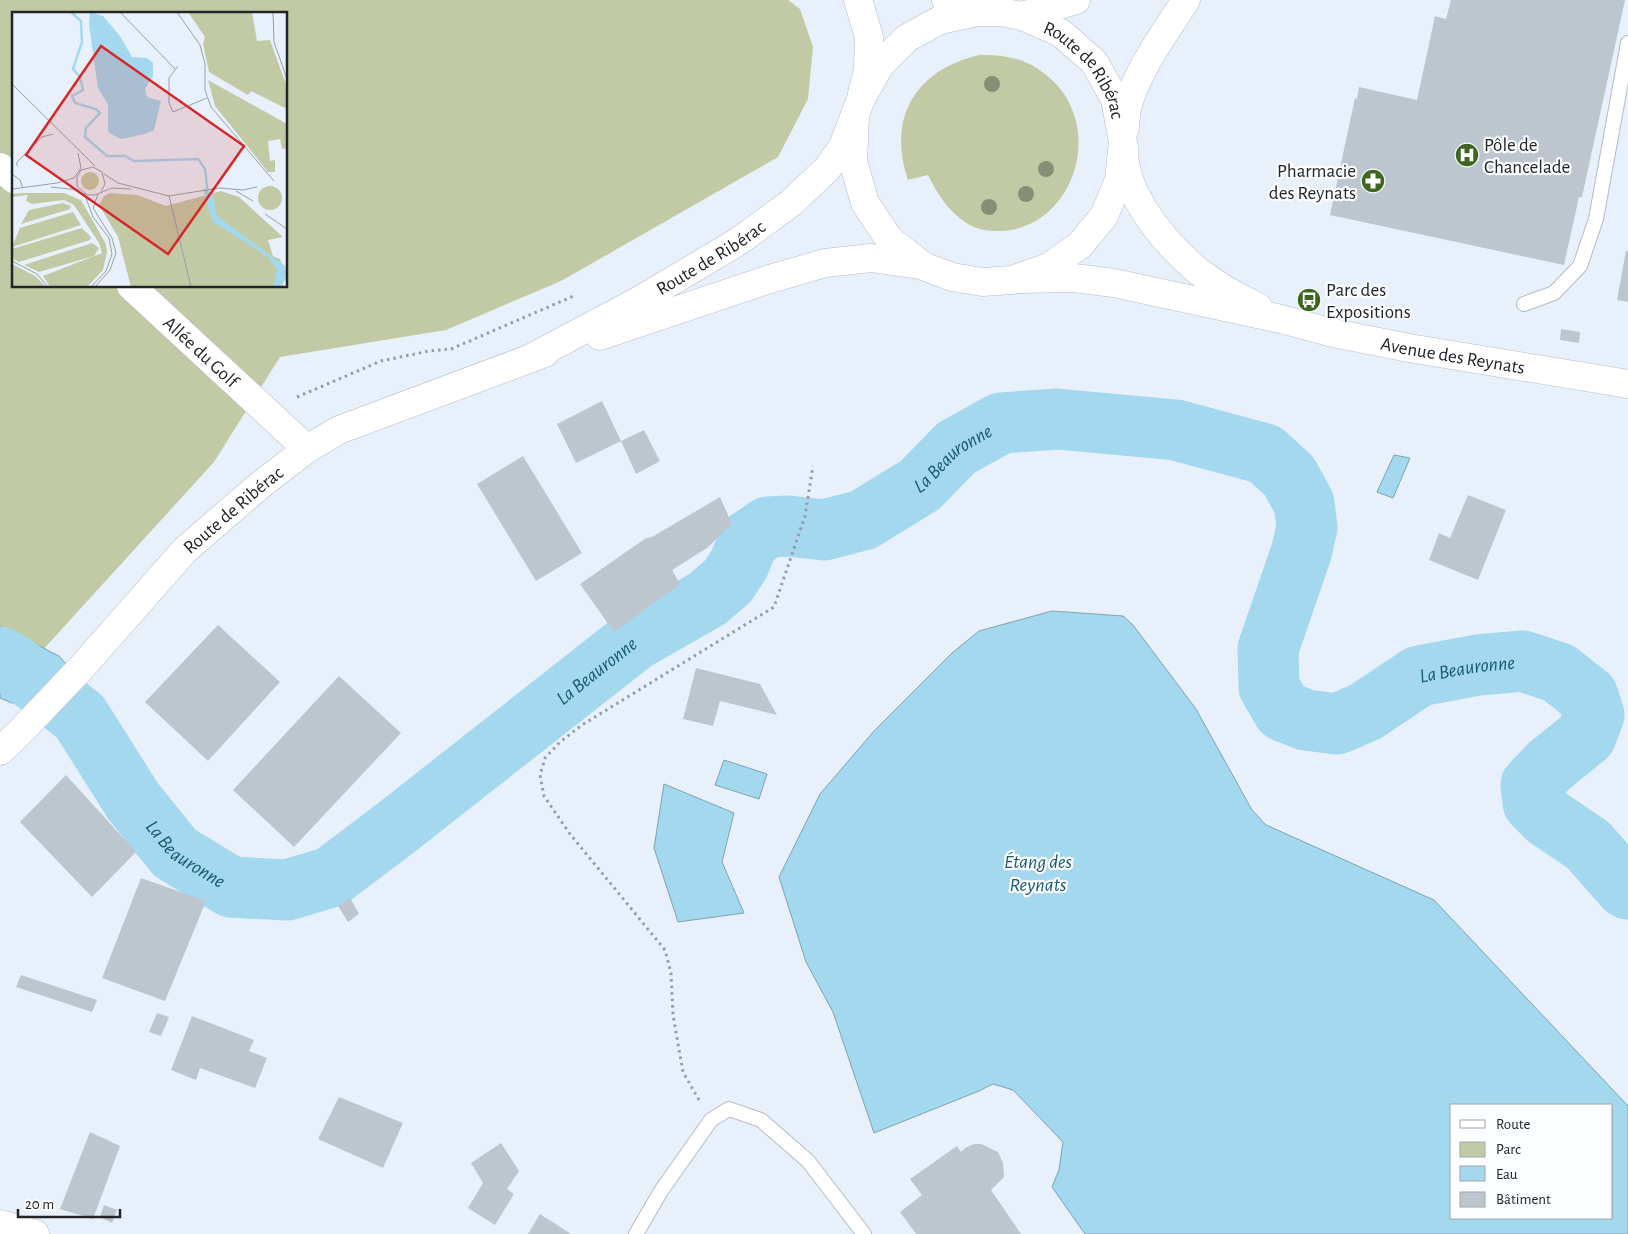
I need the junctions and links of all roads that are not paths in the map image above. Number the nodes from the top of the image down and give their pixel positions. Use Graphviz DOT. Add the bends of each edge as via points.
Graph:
graph roads {
  1 [pos="858,0"];
  2 [pos="946,0"];
  3 [pos="1076,0"];
  4 [pos="1186,0"];
  5 [pos="977,12"];
  6 [pos="1022,16"];
  7 [pos="1628,42"];
  8 [pos="858,108"];
  9 [pos="1123,142"];
  10 [pos="0,167"];
  11 [pos="12,177"];
  12 [pos="923,266"];
  13 [pos="1012,280"];
  14 [pos="133,288"];
  15 [pos="1524,304"];
  16 [pos="1281,319"];
  17 [pos="529,358"];
  18 [pos="1628,384"];
  19 [pos="306,449"];
  20 [pos="0,750"];
  21 [pos="0,1224"];
  22 [pos="34,1234"];
  23 [pos="636,1234"];
  24 [pos="864,1234"];
  1 -- 8 [label="main road" via="869,36 868,70"];
  2 -- 5 [label="main road"];
  3 -- 6 [label="main road, Route de Ribérac"];
  4 -- 9 [label="main road, Route de Ribérac" via="1138,81 1127,108"];
  5 -- 6 [label="main road, Route de Ribérac"];
  5 -- 8 [label="main road, Route de Ribérac" via="940,20 907,38 880,65"];
  6 -- 9 [label="main road, Route de Ribérac" via="1062,33 1094,62 1115,100"];
  7 -- 15 [label="lane" via="1596,218 1580,266 1554,293"];
  8 -- 12 [label="main road, Route de Ribérac" via="853,161 864,203 889,239"];
  8 -- 17 [label="main road, Route de Ribérac" via="843,146 827,168 791,203 736,243 640,300"];
  9 -- 13 [label="main road, Route de Ribérac" via="1119,180 1104,216 1080,245 1048,267"];
  9 -- 16 [label="main road, Avenue des Reynats" via="1126,168 1136,196 1151,221 1174,248 1198,271"];
  10 -- 11 [label="main road"];
  12 -- 13 [label="main road, Route de Ribérac" via="952,277 982,282"];
  12 -- 17 [label="main road, Route de Ribérac" via="870,258 825,263"];
  13 -- 16 [label="main road, Avenue des Reynats" via="1074,278 1114,283"];
  14 -- 19 [label="main road, Allée du Golf"];
  16 -- 18 [label="main road, Avenue des Reynats" via="1409,348"];
  17 -- 19 [label="main road, Route de Ribérac" via="339,430"];
  19 -- 20 [label="main road, Route de Ribérac" via="185,550 82,668"];
  21 -- 22 [label="main road"];
  23 -- 24 [label="lane" via="661,1191 711,1120 729,1108 761,1120 808,1161"];
}
